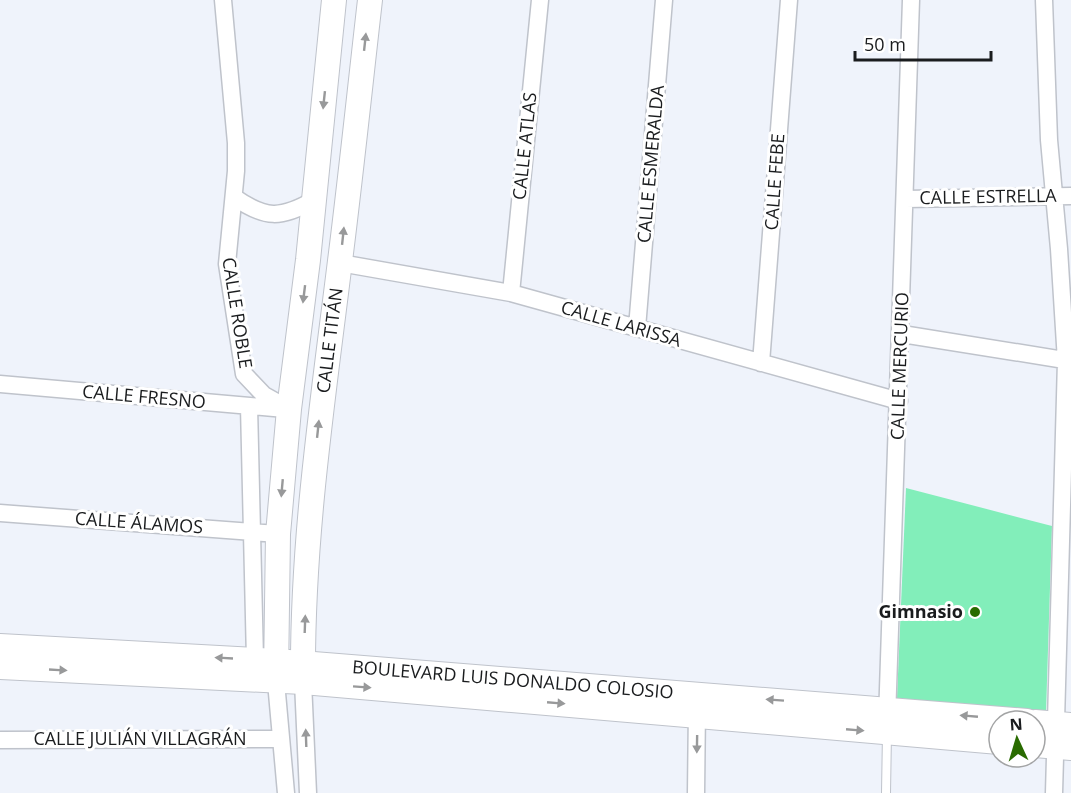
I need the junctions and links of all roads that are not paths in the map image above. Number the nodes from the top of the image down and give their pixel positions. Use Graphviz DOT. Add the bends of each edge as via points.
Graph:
graph roads {
  1 [pos="223,0"];
  2 [pos="334,0"];
  3 [pos="370,0"];
  4 [pos="540,0"];
  5 [pos="664,0"];
  6 [pos="789,0"];
  7 [pos="911,0"];
  8 [pos="1044,0"];
  9 [pos="1054,196"];
  10 [pos="1071,196"];
  11 [pos="234,197"];
  12 [pos="906,199"];
  13 [pos="314,200"];
  14 [pos="340,263"];
  15 [pos="511,293"];
  16 [pos="637,328"];
  17 [pos="902,334"];
  18 [pos="1068,361"];
  19 [pos="760,363"];
  20 [pos="0,384"];
  21 [pos="899,401"];
  22 [pos="249,406"];
  23 [pos="289,409"];
  24 [pos="0,513"];
  25 [pos="250,532"];
  26 [pos="278,534"];
  27 [pos="0,646"];
  28 [pos="0,667"];
  29 [pos="269,667"];
  30 [pos="303,673"];
  31 [pos="697,705"];
  32 [pos="887,721"];
  33 [pos="987,721"];
  34 [pos="1053,735"];
  35 [pos="280,739"];
  36 [pos="0,740"];
  37 [pos="987,740"];
  38 [pos="286,793"];
  39 [pos="308,793"];
  40 [pos="696,793"];
  41 [pos="886,793"];
  42 [pos="1054,793"];
  1 -- 11 [label="street, CALLE ROBLE" via="236,143"];
  2 -- 13 [label="main road, CALLE TITÁN, one-way"];
  14 -- 3 [label="main road, CALLE TITÁN, one-way"];
  4 -- 15 [label="street, CALLE ATLAS"];
  5 -- 16 [label="street, CALLE ESMERALDA"];
  6 -- 19 [label="street, CALLE FEBE"];
  7 -- 12 [label="street, CALLE MERCURIO"];
  8 -- 9 [label="street"];
  9 -- 10 [label="street, CALLE ESTRELLA"];
  9 -- 12 [label="street, CALLE ESTRELLA"];
  9 -- 18 [label="street"];
  11 -- 13 [label="street" via="251,209 273,215 294,212"];
  11 -- 23 [label="street, CALLE ROBLE" via="227,264 244,374 264,395"];
  12 -- 17 [label="street, CALLE MERCURIO"];
  13 -- 23 [label="main road, CALLE TITÁN, one-way"];
  14 -- 15 [label="street, CALLE LARISSA"];
  30 -- 14 [label="main road, CALLE TITÁN, one-way" via="308,536"];
  15 -- 16 [label="street, CALLE LARISSA"];
  16 -- 19 [label="street, CALLE LARISSA"];
  17 -- 18 [label="street"];
  17 -- 21 [label="street, CALLE MERCURIO"];
  18 -- 34 [label="street"];
  19 -- 21 [label="street, CALLE LARISSA"];
  20 -- 22 [label="street, CALLE FRESNO"];
  21 -- 32 [label="street, CALLE MERCURIO"];
  22 -- 23 [label="street, CALLE FRESNO"];
  22 -- 25 [label="street"];
  23 -- 26 [label="main road, CALLE TITÁN, one-way"];
  24 -- 25 [label="street, CALLE ÁLAMOS"];
  25 -- 26 [label="street, CALLE ÁLAMOS"];
  25 -- 29 [label="street"];
  26 -- 29 [label="main road, CALLE TITÁN"];
  29 -- 27 [label="main road, BOULEVARD LUIS DONALDO COLOSIO, one-way"];
  28 -- 29 [label="main road, BOULEVARD LUIS DONALDO COLOSIO, one-way"];
  29 -- 30 [label="main road, BOULEVARD LUIS DONALDO COLOSIO"];
  29 -- 35 [label="street"];
  30 -- 31 [label="main road, BOULEVARD LUIS DONALDO COLOSIO"];
  39 -- 30 [label="street, one-way"];
  31 -- 32 [label="main road, BOULEVARD LUIS DONALDO COLOSIO"];
  31 -- 40 [label="street, one-way"];
  33 -- 32 [label="main road, BOULEVARD LUIS DONALDO COLOSIO, one-way"];
  32 -- 37 [label="main road, BOULEVARD LUIS DONALDO COLOSIO"];
  32 -- 41 [label="lane"];
  34 -- 42 [label="street"];
  35 -- 36 [label="street, CALLE JULIÁN VILLAGRÁN"];
  35 -- 38 [label="street"];
}
